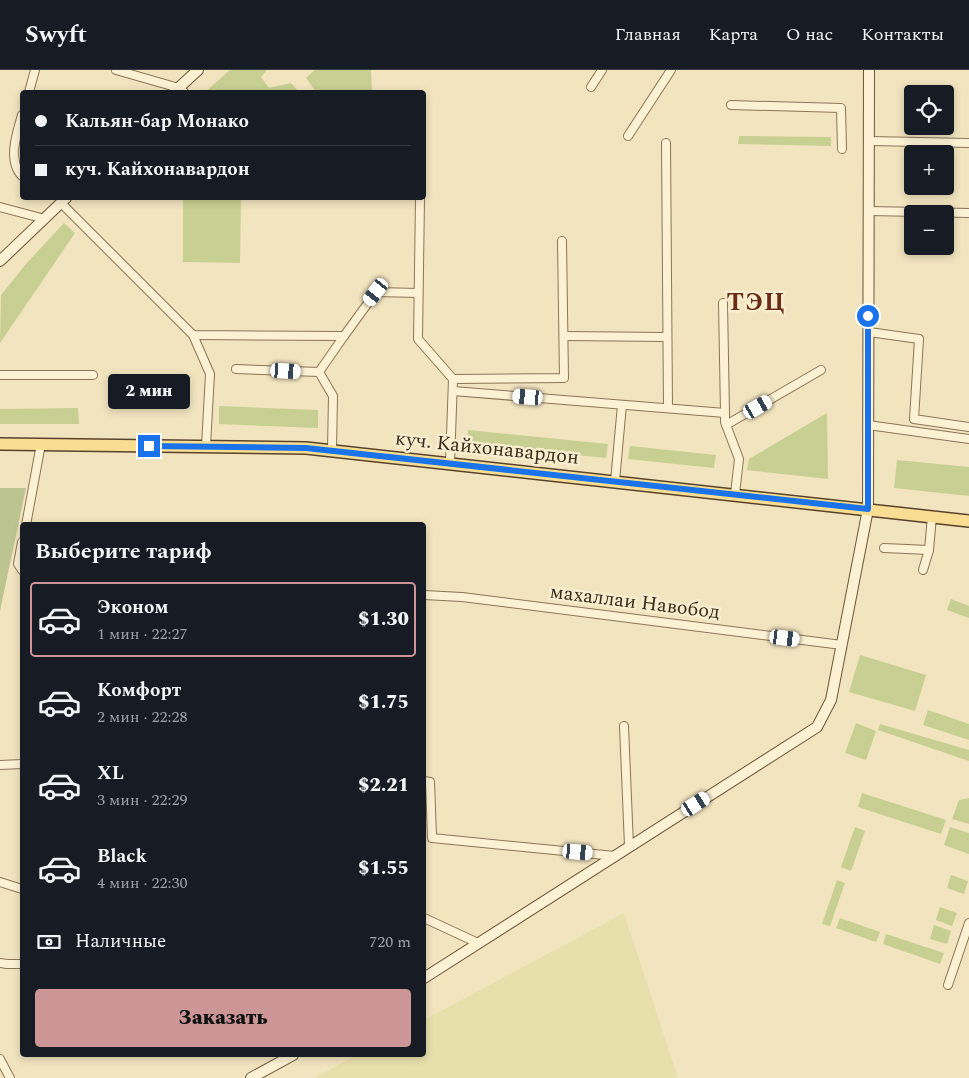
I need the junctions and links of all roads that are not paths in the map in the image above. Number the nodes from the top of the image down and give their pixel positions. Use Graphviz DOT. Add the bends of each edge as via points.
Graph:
graph roads {
  1 [pos="35,70"];
  2 [pos="116,70"];
  3 [pos="198,70"];
  4 [pos="602,70"];
  5 [pos="672,70"];
  6 [pos="869,70"];
  7 [pos="591,87"];
  8 [pos="30,90"];
  9 [pos="176,90"];
  10 [pos="180,90"];
  11 [pos="731,105"];
  12 [pos="20,122"];
  13 [pos="628,136"];
  14 [pos="869,141"];
  15 [pos="666,143"];
  16 [pos="969,143"];
  17 [pos="842,149"];
  18 [pos="20,174"];
  19 [pos="64,200"];
  20 [pos="420,200"];
  21 [pos="0,207"];
  22 [pos="868,211"];
  23 [pos="969,213"];
  24 [pos="45,219"];
  25 [pos="562,241"];
  26 [pos="0,261"];
  27 [pos="418,293"];
  28 [pos="722,303"];
  29 [pos="868,332"];
  30 [pos="193,335"];
  31 [pos="344,336"];
  32 [pos="564,336"];
  33 [pos="667,337"];
  34 [pos="236,369"];
  35 [pos="821,370"];
  36 [pos="319,372"];
  37 [pos="0,375"];
  38 [pos="93,375"];
  39 [pos="453,379"];
  40 [pos="453,391"];
  41 [pos="622,405"];
  42 [pos="668,408"];
  43 [pos="725,413"];
  44 [pos="726,425"];
  45 [pos="868,425"];
  46 [pos="969,427"];
  47 [pos="969,439"];
  48 [pos="0,444"];
  49 [pos="41,444"];
  50 [pos="206,446"];
  51 [pos="332,450"];
  52 [pos="450,463"];
  53 [pos="615,481"];
  54 [pos="735,494"];
  55 [pos="868,509"];
  56 [pos="932,516"];
  57 [pos="969,520"];
  58 [pos="27,522"];
  59 [pos="884,548"];
  60 [pos="929,550"];
  61 [pos="20,553"];
  62 [pos="20,567"];
  63 [pos="923,570"];
  64 [pos="426,595"];
  65 [pos="842,645"];
  66 [pos="624,726"];
  67 [pos="20,764"];
  68 [pos="0,765"];
  69 [pos="426,781"];
  70 [pos="630,846"];
  71 [pos="615,856"];
  72 [pos="0,882"];
  73 [pos="20,888"];
  74 [pos="426,919"];
  75 [pos="969,922"];
  76 [pos="478,943"];
  77 [pos="0,963"];
  78 [pos="20,964"];
  79 [pos="426,977"];
  80 [pos="948,985"];
  81 [pos="289,1057"];
  82 [pos="0,1059"];
  83 [pos="10,1078"];
  84 [pos="251,1078"];
  1 -- 8 [label="street"];
  2 -- 9 [label="street"];
  3 -- 10 [label="street"];
  4 -- 7 [label="street"];
  5 -- 13 [label="street"];
  6 -- 14 [label="street"];
  11 -- 17 [label="street" via="841,108"];
  12 -- 18 [label="street" via="14,145"];
  14 -- 16 [label="street"];
  14 -- 22 [label="street"];
  15 -- 33 [label="street"];
  19 -- 24 [label="street"];
  19 -- 30 [label="street"];
  20 -- 27 [label="street"];
  21 -- 24 [label="street"];
  22 -- 23 [label="street"];
  22 -- 29 [label="street"];
  24 -- 26 [label="street"];
  25 -- 32 [label="street"];
  27 -- 31 [label="street" via="376,292"];
  27 -- 39 [label="street" via="418,339"];
  28 -- 43 [label="street"];
  29 -- 45 [label="street"];
  29 -- 46 [label="street" via="919,339 914,419"];
  30 -- 31 [label="street"];
  30 -- 50 [label="street" via="210,374"];
  31 -- 36 [label="street"];
  32 -- 33 [label="street"];
  32 -- 39 [label="street" via="564,378"];
  33 -- 42 [label="street"];
  34 -- 36 [label="street"];
  35 -- 44 [label="street"];
  36 -- 51 [label="street" via="333,396"];
  37 -- 38 [label="street"];
  39 -- 40 [label="street"];
  40 -- 41 [label="street"];
  40 -- 52 [label="street"];
  41 -- 42 [label="street"];
  41 -- 53 [label="street"];
  42 -- 43 [label="street"];
  43 -- 44 [label="street"];
  44 -- 54 [label="street" via="739,459"];
  45 -- 47 [label="street"];
  45 -- 55 [label="street"];
  48 -- 49 [label="main road, куч. Кайхонавардон"];
  49 -- 50 [label="main road, куч. Кайхонавардон"];
  49 -- 58 [label="street"];
  50 -- 51 [label="main road, куч. Кайхонавардон"];
  51 -- 52 [label="main road, куч. Кайхонавардон"];
  52 -- 53 [label="main road, куч. Кайхонавардон"];
  53 -- 54 [label="main road, куч. Кайхонавардон"];
  54 -- 55 [label="main road, куч. Кайхонавардон"];
  55 -- 56 [label="main road, куч. Кайхонавардон"];
  55 -- 65 [label="street"];
  56 -- 57 [label="main road, куч. Кайхонавардон"];
  56 -- 60 [label="street"];
  59 -- 60 [label="street"];
  60 -- 63 [label="street"];
  61 -- 62 [label="street"];
  64 -- 65 [label="street, махаллаи Навобод"];
  65 -- 70 [label="street" via="831,700 817,727"];
  66 -- 70 [label="street"];
  67 -- 68 [label="street"];
  69 -- 71 [label="street" via="430,782 432,838"];
  70 -- 71 [label="street"];
  71 -- 76 [label="street"];
  72 -- 73 [label="street"];
  74 -- 76 [label="street"];
  75 -- 80 [label="street"];
  76 -- 79 [label="street"];
  77 -- 78 [label="street"];
  81 -- 84 [label="street"];
  82 -- 83 [label="street"];
}
